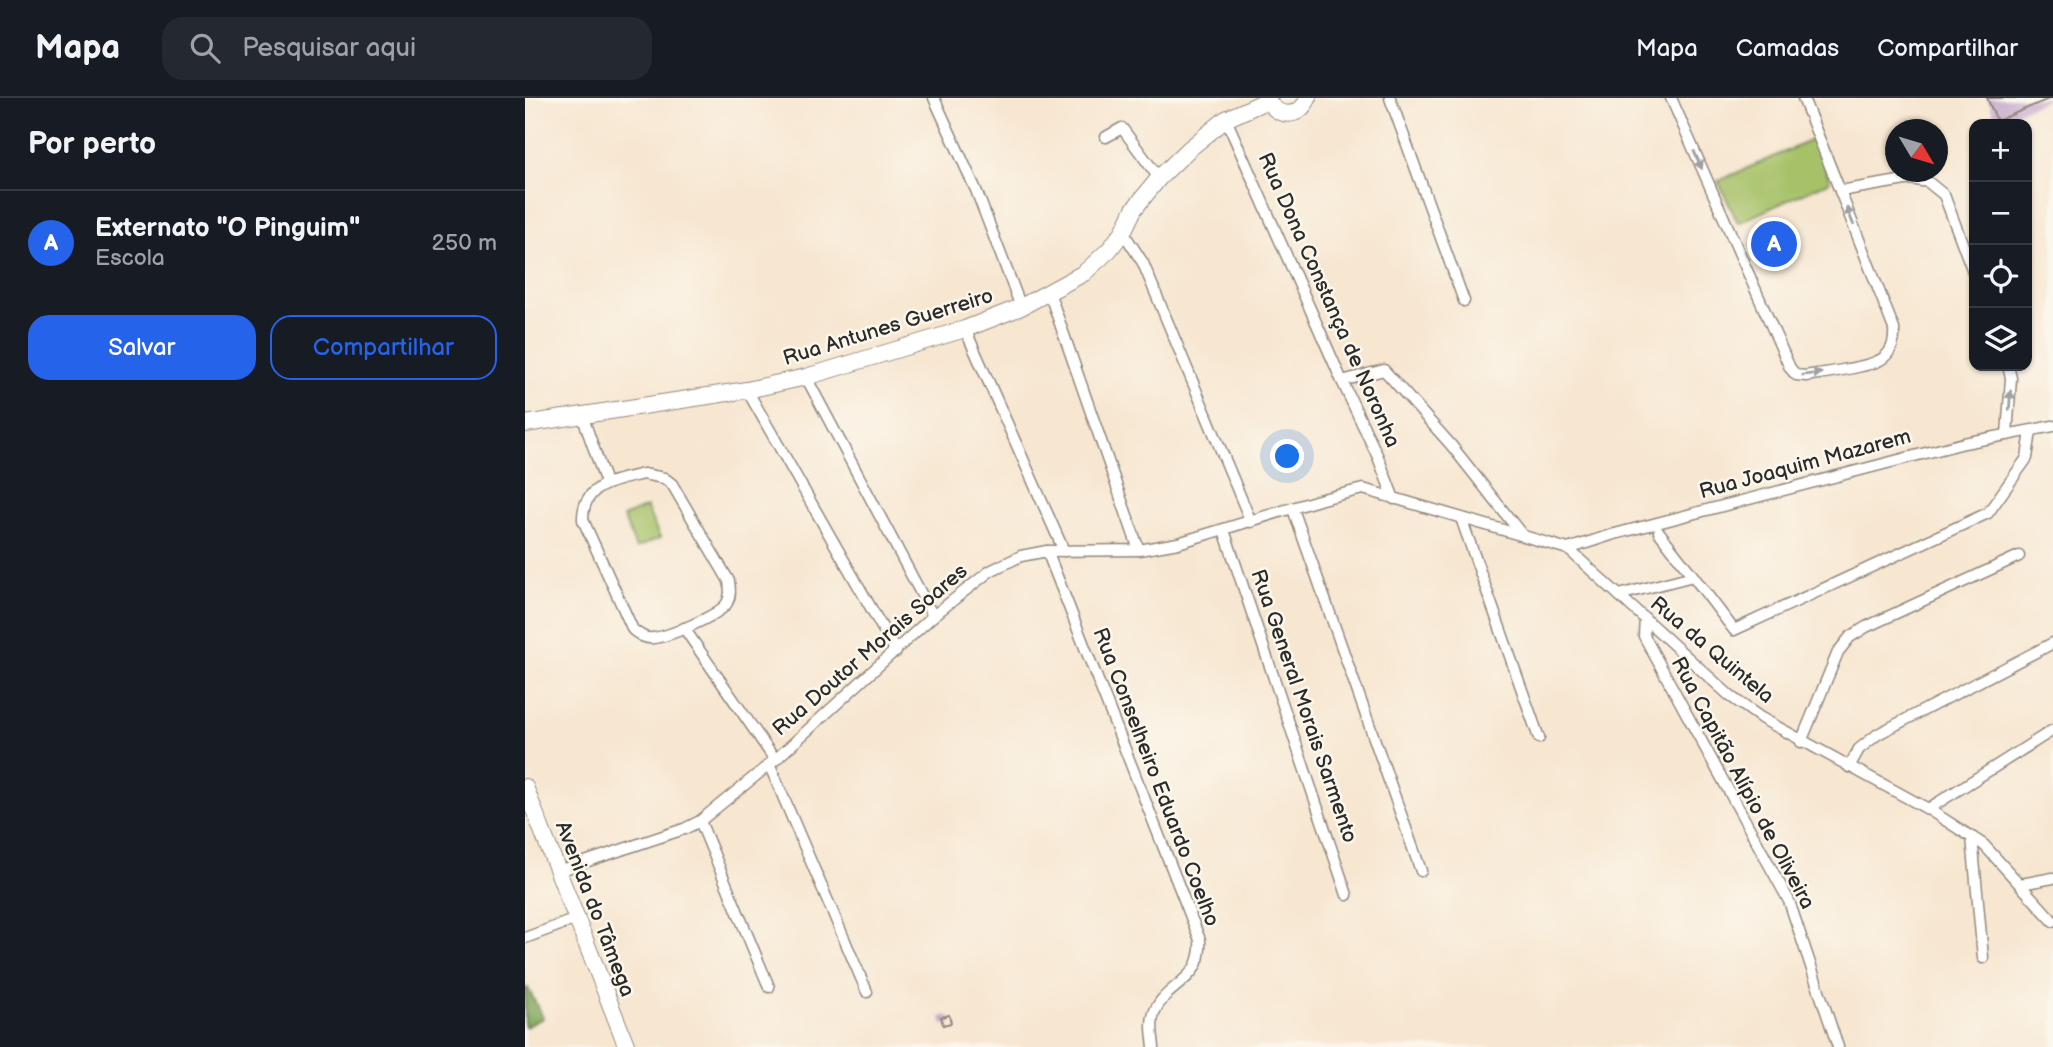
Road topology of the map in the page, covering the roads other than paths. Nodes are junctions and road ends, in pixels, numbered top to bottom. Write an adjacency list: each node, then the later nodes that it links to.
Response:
1 (935, 98): 15 (street)
2 (1308, 98): 6 (main road)
3 (1390, 98): 14 (street)
4 (1671, 98): 10 (street, one-way to 10)
5 (1803, 98): 10 (street)
6 (1267, 99): 7 (main road, Rua Antunes Guerreiro)
7 (1226, 118): 9 (main road, Rua Antunes Guerreiro); 19 (street, Rua Dona Constança de Noronha)
8 (1106, 137): 9 (street)
9 (1159, 178): 11 (main road, Rua Antunes Guerreiro)
10 (1840, 191): 12 (street)
11 (1123, 232): 13 (main road, Rua Antunes Guerreiro); 30 (street)
12 (1969, 261)
13 (1049, 292): 15 (main road, Rua Antunes Guerreiro); 35 (street)
14 (1464, 301)
15 (1021, 307): 16 (main road, Rua Antunes Guerreiro)
16 (965, 329): 18 (main road, Rua Antunes Guerreiro); 37 (street)
17 (2009, 371): 25 (street, one-way to 17)
18 (806, 377): 20 (main road, Rua Antunes Guerreiro); 41 (street)
19 (1342, 381): 27 (street, Rua Dona Constança de Noronha); 33 (street)
20 (747, 390): 21 (main road, Rua Antunes Guerreiro); 45 (street)
21 (582, 415): 22 (main road, Rua Antunes Guerreiro); 26 (street)
22 (525, 424)
23 (2053, 426): 24 (street, Rua Joaquim Mazarem)
24 (2031, 431): 25 (street, Rua Joaquim Mazarem); 39 (street)
25 (2007, 435): 34 (street, Rua Joaquim Mazarem)
26 (606, 483): 43 (street); 43 (street)
27 (1394, 499): 28 (street, Rua Doutor Morais Soares); 29 (street, Rua da Quintela)
28 (1293, 509): 30 (street, Rua Doutor Morais Soares); 56 (street)
29 (1461, 518): 33 (street, Rua da Quintela); 47 (street)
30 (1251, 522): 31 (street, Rua Doutor Morais Soares)
31 (1224, 530): 35 (street, Rua Doutor Morais Soares); 59 (street, Rua General Morais Sarmento)
32 (1659, 532): 39 (street)
33 (1523, 536): 34 (street, Rua da Quintela)
34 (1568, 549): 40 (street, Rua da Quintela)
35 (1139, 550): 37 (street, Rua Doutor Morais Soares)
36 (1047, 551): 37 (street, Rua Doutor Morais Soares); 41 (street, Rua Doutor Morais Soares); 67 (street, Rua Conselheiro Eduardo Coelho)
37 (1064, 551)
38 (2019, 556): 48 (street)
39 (1693, 576): 40 (street)
40 (1619, 595): 42 (street, Rua da Quintela)
41 (933, 616): 45 (street, Rua Doutor Morais Soares)
42 (1644, 618): 48 (street, Rua da Quintela); 68 (street, Rua Capitão Alípio de Oliveira)
43 (684, 628): 49 (street)
44 (2053, 643): 50 (street)
45 (896, 652): 49 (street, Rua Doutor Morais Soares)
46 (2053, 730): 52 (street)
47 (1539, 738)
48 (1801, 742): 50 (street, Rua da Quintela)
49 (772, 762): 53 (street, Rua Doutor Morais Soares); 65 (street)
50 (1849, 767): 52 (street, Rua da Quintela)
51 (525, 787): 55 (main road, Avenida do Tâmega)
52 (1928, 809): 54 (street, Rua da Quintela)
53 (700, 821): 55 (street, Rua Doutor Morais Soares); 64 (street)
54 (1972, 836): 58 (street, Rua da Quintela); 63 (street)
55 (558, 871): 60 (main road, Avenida do Tâmega)
56 (1421, 871)
57 (2053, 878): 58 (street)
58 (2021, 884): 61 (street, Rua da Quintela)
59 (1347, 895)
60 (576, 919): 62 (street); 66 (main road, Avenida do Tâmega)
61 (2053, 921)
62 (525, 938)
63 (1983, 958)
64 (769, 987)
65 (867, 992)
66 (627, 1047)
67 (1154, 1047)
68 (1838, 1047)

